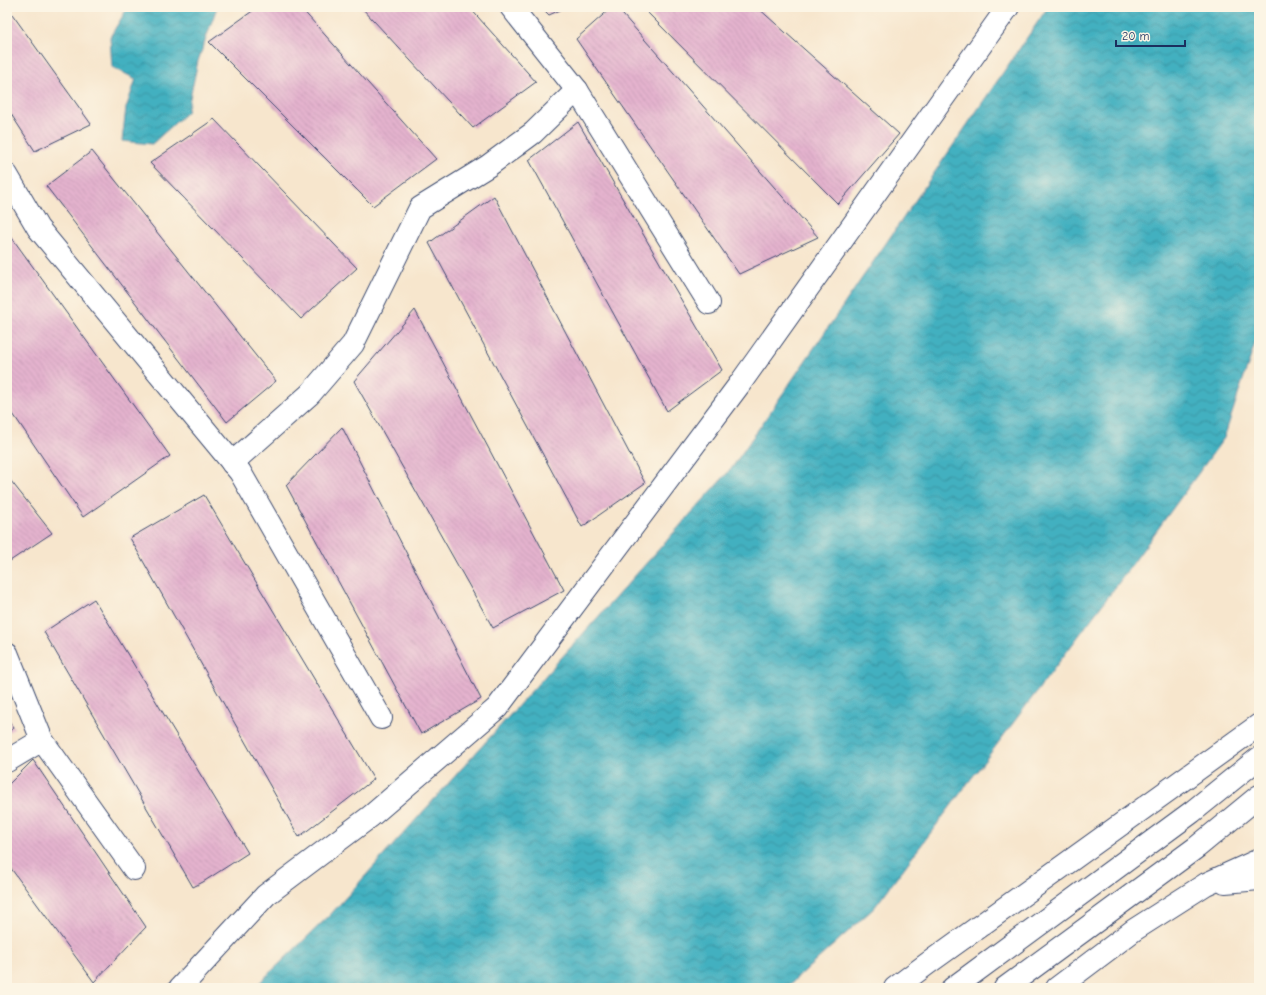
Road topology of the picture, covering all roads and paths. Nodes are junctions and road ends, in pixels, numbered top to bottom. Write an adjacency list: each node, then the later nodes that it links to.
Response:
1 (511, 7): 3 (main road)
2 (1008, 7): 18 (main road)
3 (576, 90): 5 (main road); 6 (main road)
4 (7, 176): 6 (main road)
5 (709, 303)
6 (232, 463): 8 (main road)
7 (7, 653): 10 (main road)
8 (381, 718)
9 (1259, 725): 19 (main road)
10 (42, 740): 12 (main road); 15 (main road)
11 (1259, 758): 20 (main road)
12 (7, 761)
13 (1259, 796): 21 (main road)
14 (1259, 860): 17 (main road)
15 (134, 869)
16 (1259, 879): 17 (main road)
17 (1206, 884): 22 (main road)
18 (180, 988)
19 (895, 988)
20 (953, 988)
21 (1005, 988)
22 (1057, 988)

